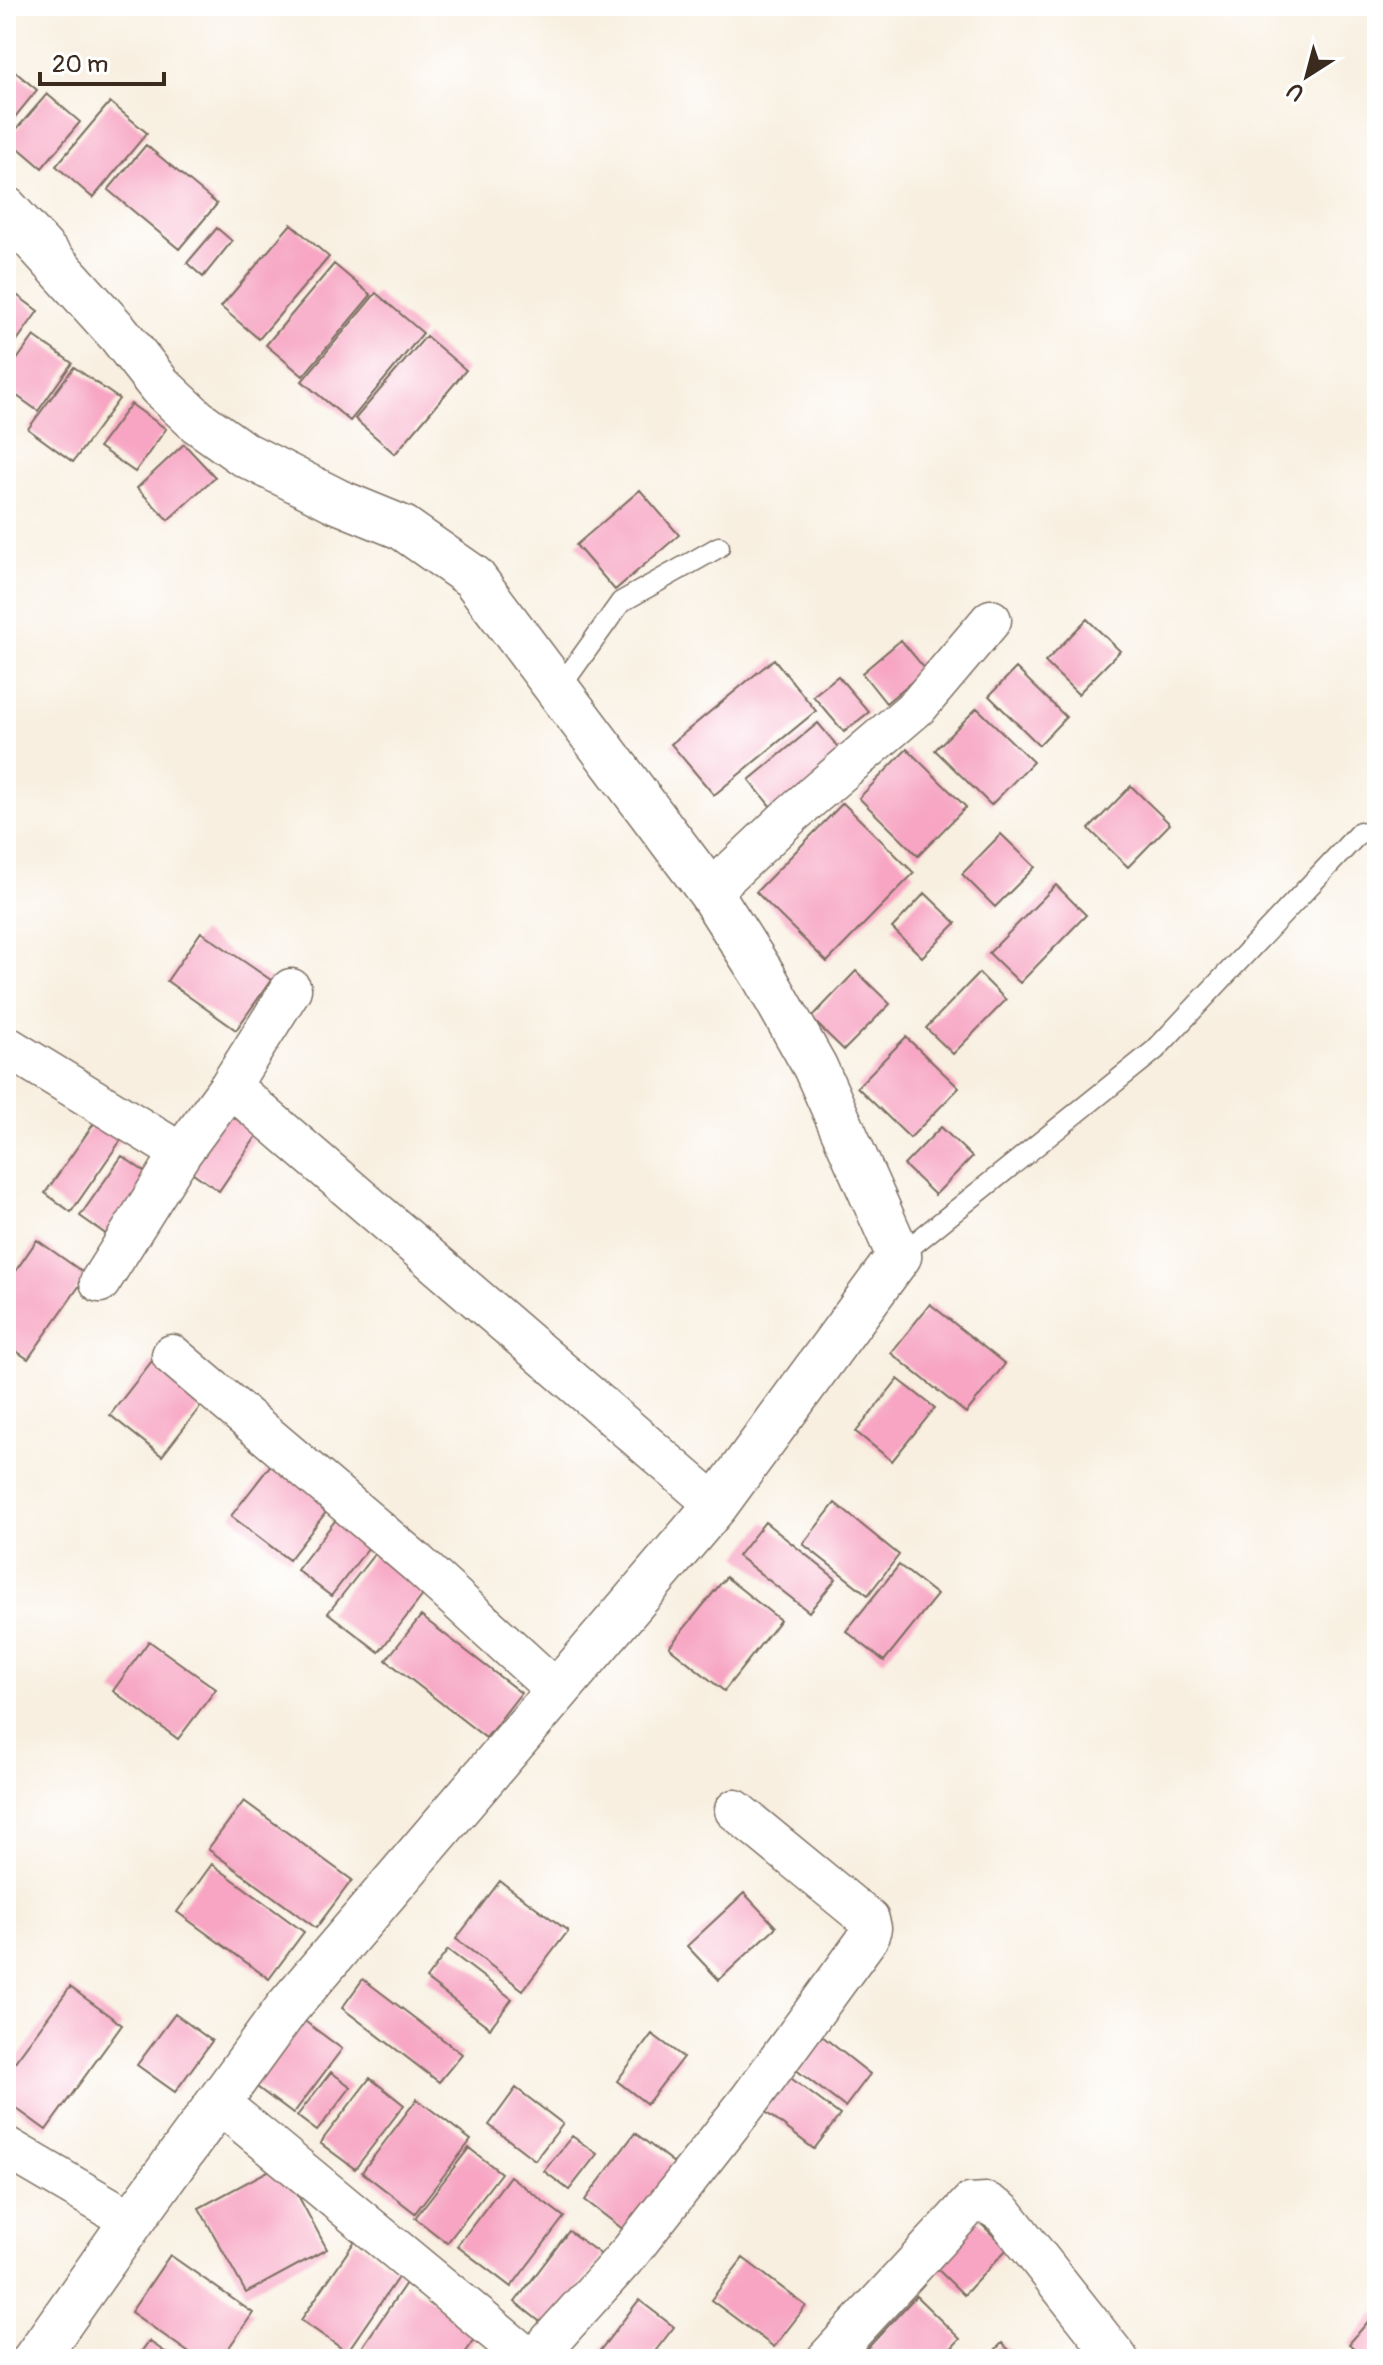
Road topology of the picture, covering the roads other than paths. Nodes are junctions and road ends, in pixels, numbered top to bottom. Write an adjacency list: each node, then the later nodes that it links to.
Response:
1 (6, 209): 4 (street)
2 (719, 547): 4 (lane)
3 (991, 620): 6 (street)
4 (558, 690): 6 (street)
5 (1360, 832): 11 (lane)
6 (710, 892): 11 (street)
7 (291, 989): 9 (street)
8 (6, 1046): 10 (street)
9 (230, 1086): 10 (street); 14 (street)
10 (181, 1153): 12 (street)
11 (899, 1256): 14 (street)
12 (100, 1282)
13 (172, 1355): 15 (street)
14 (716, 1505): 15 (street)
15 (556, 1690): 17 (street)
16 (735, 1810): 21 (street)
17 (218, 2102): 19 (street); 21 (street)
18 (6, 2147): 19 (street)
19 (132, 2221): 20 (street)
20 (35, 2359)
21 (531, 2359)
22 (827, 2359): 23 (street)
23 (1118, 2359)

